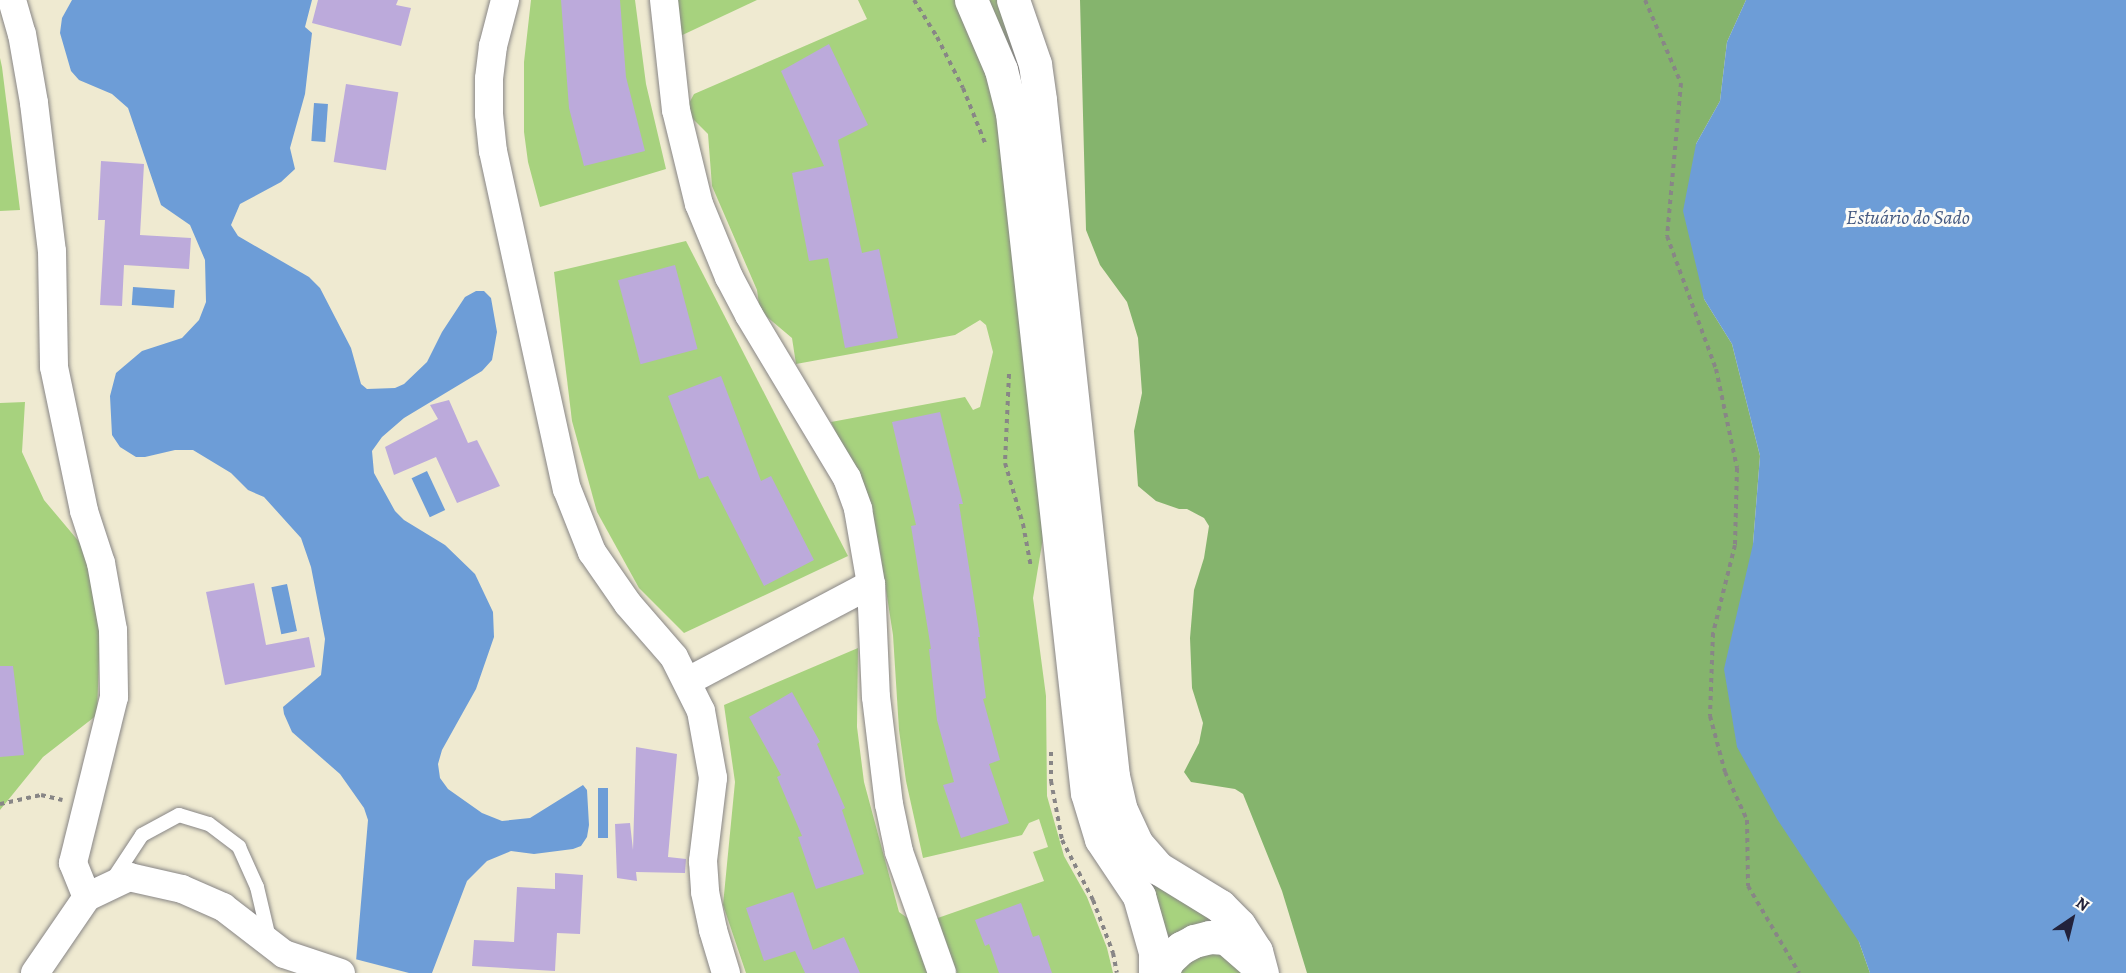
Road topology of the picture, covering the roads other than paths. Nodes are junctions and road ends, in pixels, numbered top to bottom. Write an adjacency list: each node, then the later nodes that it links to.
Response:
1 (12, 0): 8 (street)
2 (505, 0): 7 (street)
3 (664, 0): 6 (street)
4 (971, 0): 15 (main road)
5 (1013, 0): 10 (main road)
6 (871, 584): 7 (street); 14 (street)
7 (688, 681): 13 (street)
8 (97, 892): 9 (street); 9 (lane); 11 (street)
9 (270, 943): 12 (street)
10 (1261, 972): 16 (main road)
11 (35, 973)
12 (341, 973)
13 (726, 973)
14 (942, 973)
15 (1155, 973)
16 (1162, 973)

